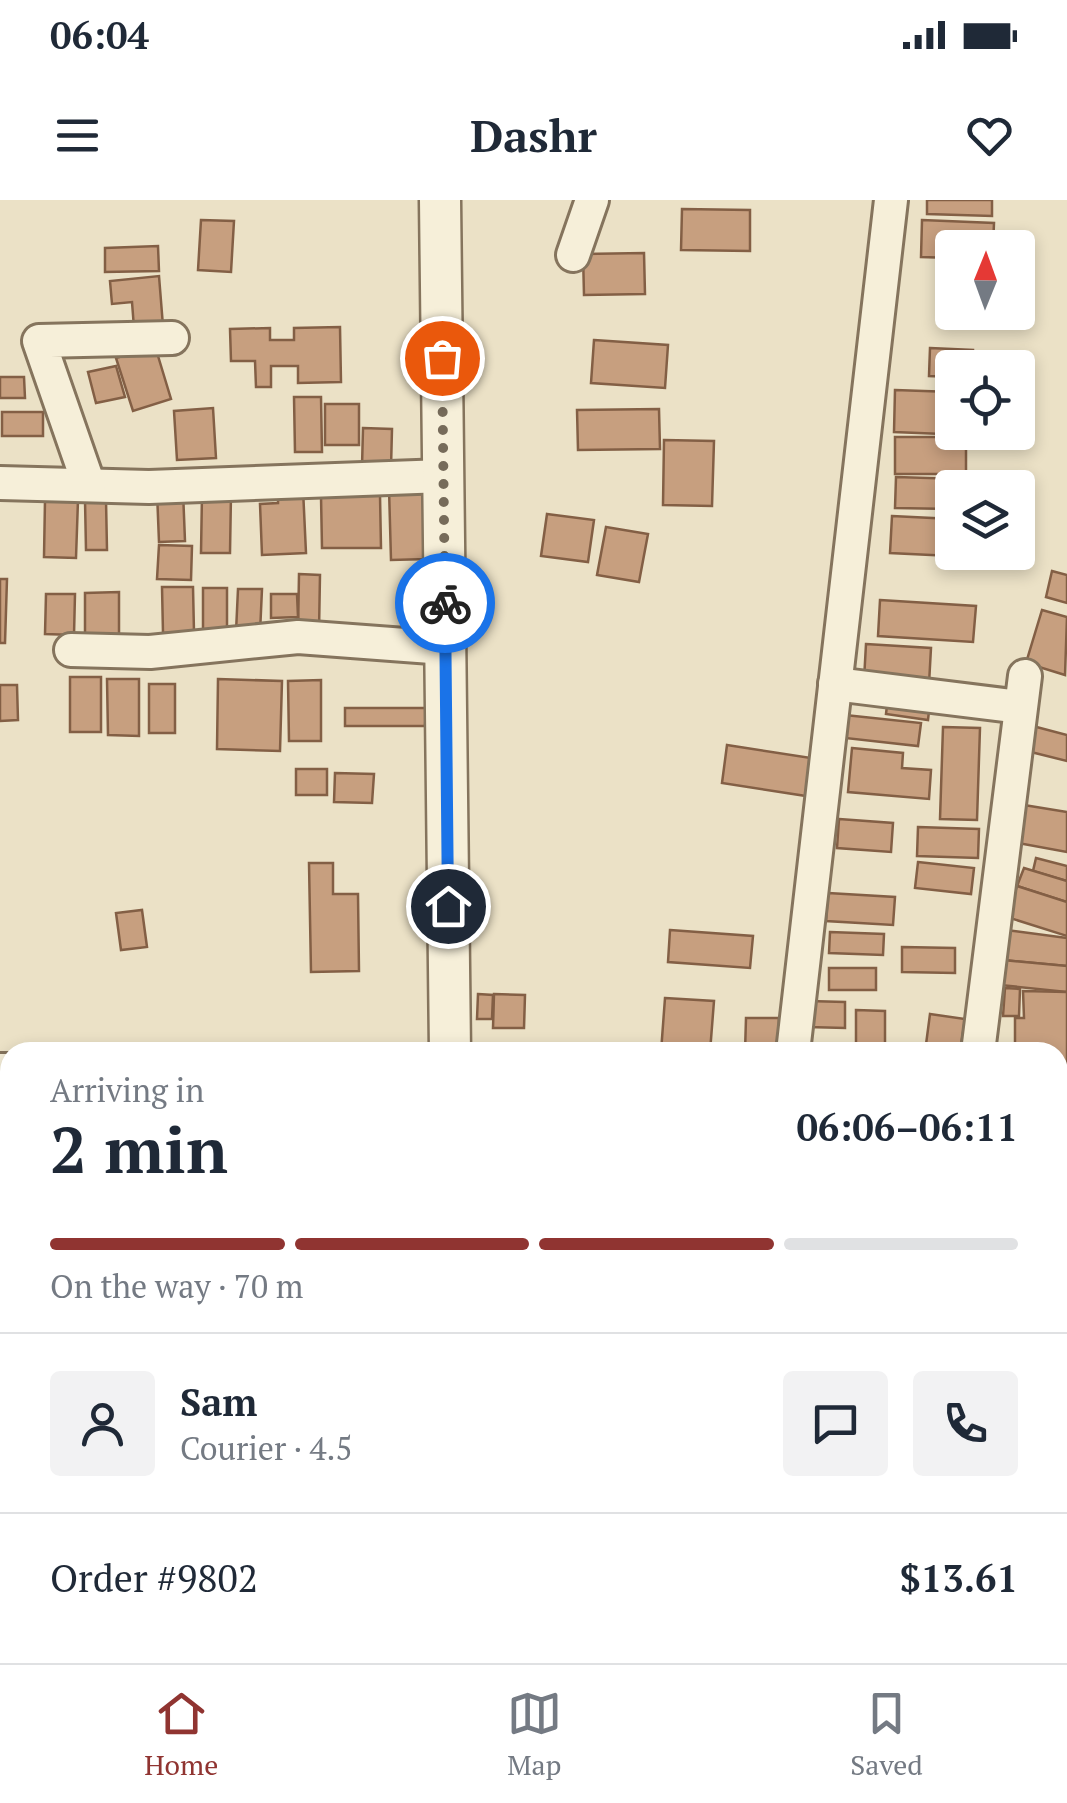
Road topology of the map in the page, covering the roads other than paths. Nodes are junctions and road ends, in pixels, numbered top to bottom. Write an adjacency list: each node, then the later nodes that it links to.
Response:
1 (440, 200): 6 (street)
2 (592, 200): 4 (street)
3 (891, 200): 11 (street)
4 (573, 255)
5 (172, 338): 8 (street)
6 (444, 476): 8 (street); 9 (street)
7 (0, 483): 8 (street)
8 (89, 485)
9 (446, 648): 10 (street); 12 (street)
10 (70, 650)
11 (835, 684): 13 (street); 14 (street)
12 (450, 1042)
13 (795, 1042)
14 (979, 1042)

